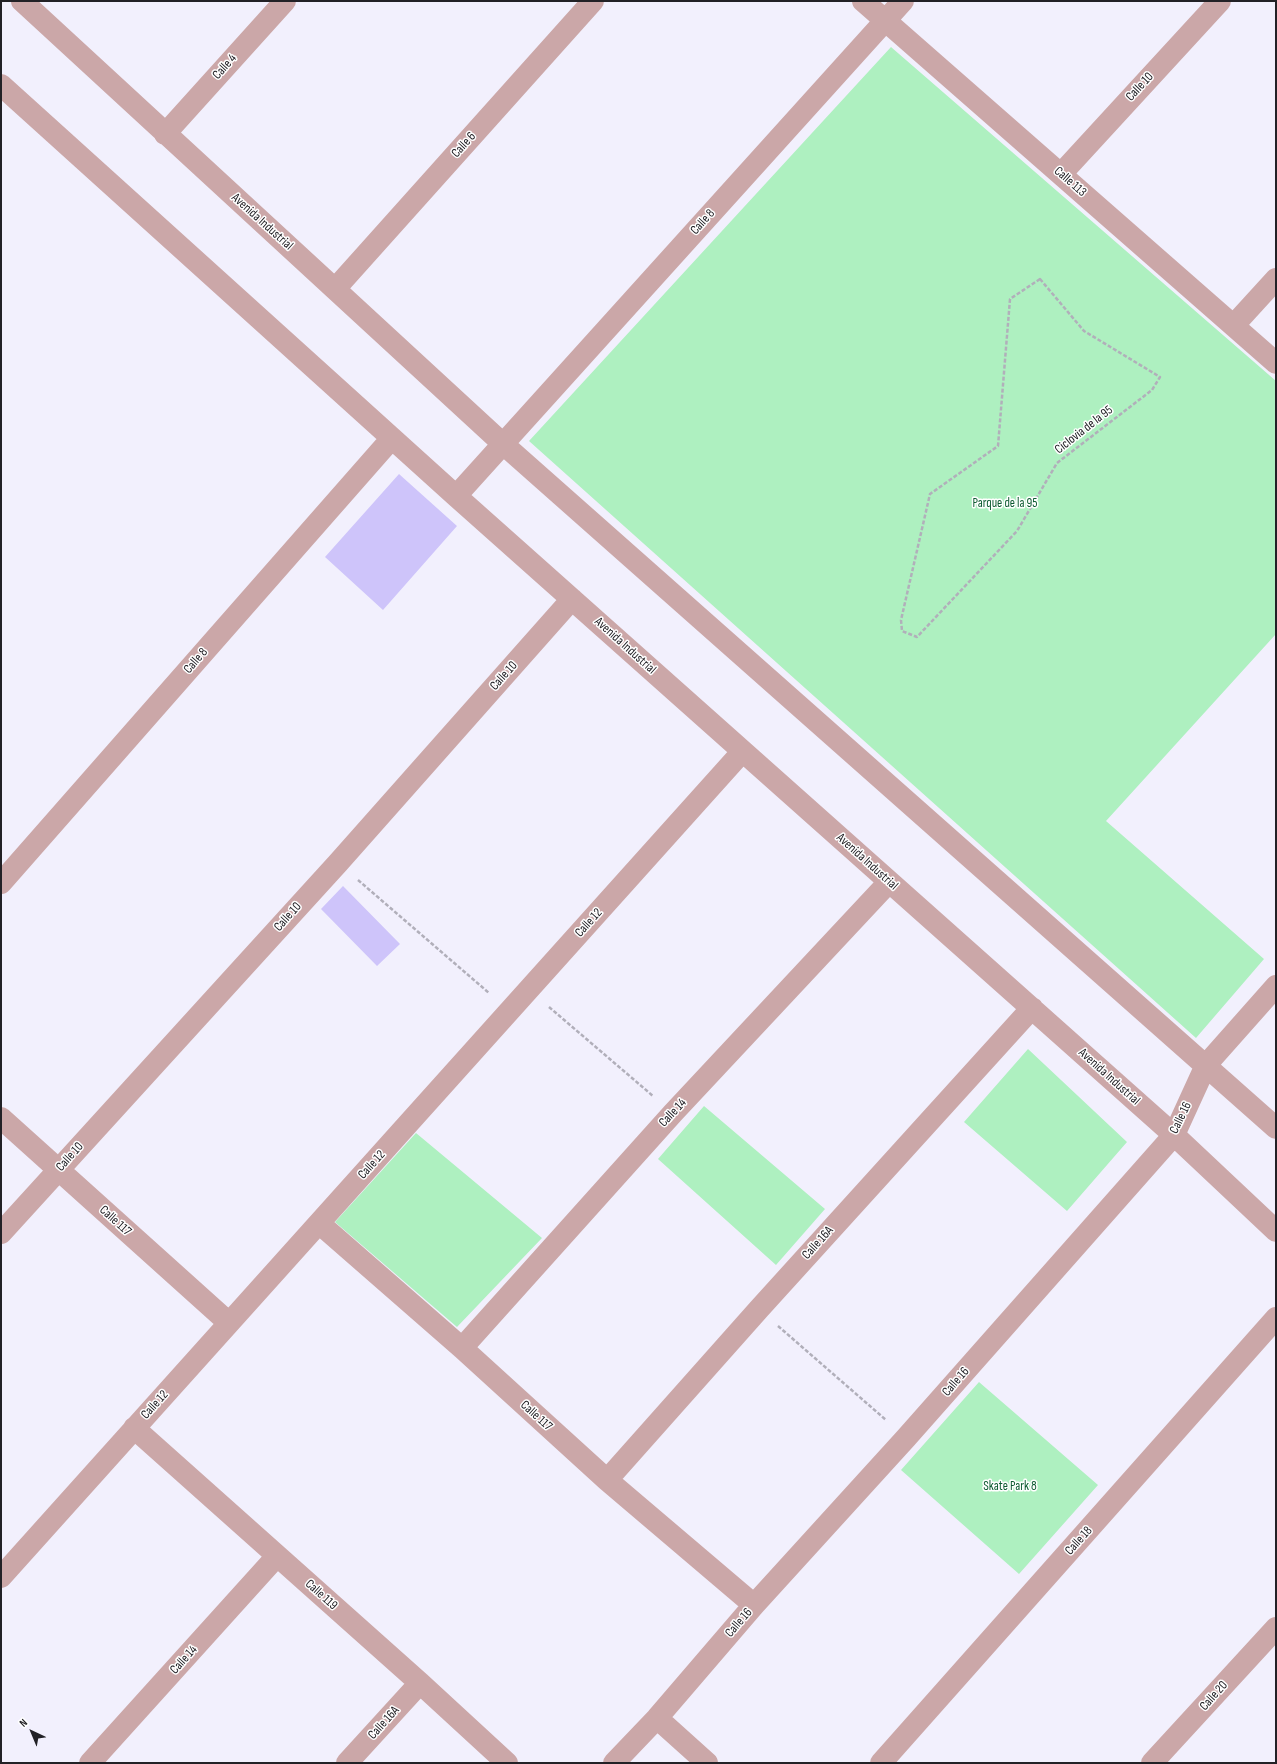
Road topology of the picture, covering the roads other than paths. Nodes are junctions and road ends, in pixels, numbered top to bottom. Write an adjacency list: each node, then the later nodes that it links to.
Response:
1 (22, 1): 9 (street, Avenida Industrial)
2 (285, 1): 9 (street, Calle 4)
3 (593, 1): 12 (street, Calle 6)
4 (863, 1): 7 (street, Calle 113)
5 (903, 1): 7 (street, Calle 8)
6 (1220, 1): 10 (street, Calle 10)
7 (885, 21): 10 (street, Calle 113); 16 (street, Calle 8)
8 (1, 85): 15 (street, Avenida Industrial)
9 (166, 134): 12 (street, Avenida Industrial)
10 (1061, 174): 13 (street, Calle 113)
11 (1276, 279): 13 (street)
12 (335, 289): 16 (street, Avenida Industrial)
13 (1234, 325): 14 (street, Calle 113)
14 (1276, 363)
15 (392, 438): 17 (street, Avenida Industrial); 21 (street, Calle 8)
16 (502, 443): 17 (street); 24 (street, Avenida Industrial)
17 (456, 496): 18 (street, Avenida Industrial)
18 (572, 599): 19 (street, Avenida Industrial); 28 (street, Calle 10)
19 (742, 752): 20 (street, Avenida Industrial); 29 (street, Calle 12)
20 (889, 882): 23 (street, Avenida Industrial); 34 (street, Calle 14)
21 (1, 883)
22 (1276, 986): 24 (street, Calle 16)
23 (1032, 1008): 27 (street, Avenida Industrial); 36 (street, Calle 16A)
24 (1206, 1065): 26 (street, Avenida Industrial); 27 (street, Calle 16)
25 (1, 1118): 28 (street, Calle 117)
26 (1276, 1128)
27 (1174, 1135): 30 (street, Avenida Industrial); 39 (street, Calle 16)
28 (58, 1170): 31 (street, Calle 10); 33 (street, Calle 117)
29 (320, 1224): 33 (street, Calle 12); 34 (street, Calle 117)
30 (1276, 1231)
31 (1, 1233)
32 (1276, 1318): 48 (street, Calle 18)
33 (229, 1323): 35 (street, Calle 12)
34 (462, 1348): 36 (street, Calle 117)
35 (134, 1428): 37 (street, Calle 119); 38 (street, Calle 12)
36 (607, 1480): 39 (street, Calle 117)
37 (277, 1556): 41 (street, Calle 119); 43 (street, Calle 14)
38 (1, 1577)
39 (754, 1606): 42 (street, Calle 16)
40 (1276, 1628): 49 (street, Calle 20)
41 (420, 1683): 44 (street, Calle 16A); 45 (street, Calle 119)
42 (657, 1718): 46 (street, Calle 16); 47 (street)
43 (90, 1763)
44 (347, 1763)
45 (507, 1763)
46 (614, 1763)
47 (707, 1763)
48 (881, 1763)
49 (1152, 1763)

